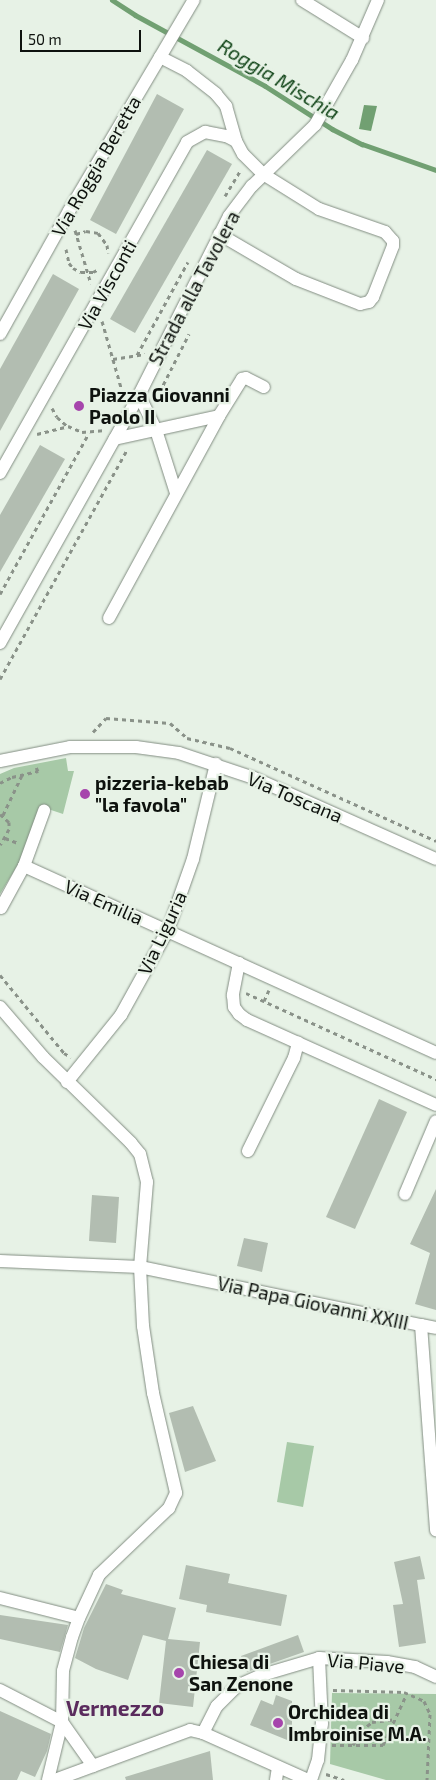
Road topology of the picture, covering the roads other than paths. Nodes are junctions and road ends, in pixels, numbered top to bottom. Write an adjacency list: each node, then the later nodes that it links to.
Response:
1 (194, 0): 5 (street, Via Roggia Beretta)
2 (302, 0): 4 (street)
3 (378, 0): 4 (street, Strada alla Tavolera)
4 (363, 38): 7 (street, Strada alla Tavolera)
5 (160, 57): 6 (street); 9 (street, Via Roggia Beretta)
6 (236, 141): 7 (street); 15 (street, Via Visconti)
7 (263, 174): 8 (street, Strada alla Tavolera); 8 (street)
8 (219, 234): 11 (street, Strada alla Tavolera)
9 (0, 334)
10 (264, 387): 12 (street)
11 (139, 395): 13 (street); 14 (street, Strada alla Tavolera)
12 (219, 416): 13 (street); 16 (street)
13 (156, 430): 14 (street); 16 (street)
14 (114, 440): 18 (street, Strada alla Tavolera)
15 (0, 473)
16 (176, 493): 17 (street)
17 (109, 618)
18 (0, 643)
19 (0, 761): 20 (street, Via Toscana)
20 (216, 764): 22 (street, Via Toscana); 25 (street, Via Liguria)
21 (44, 811): 23 (street)
22 (436, 859)
23 (24, 866): 24 (street); 25 (street, Via Emilia)
24 (1, 908)
25 (168, 930): 26 (street, Via Emilia); 30 (street, Via Liguria)
26 (239, 963): 28 (street); 29 (street, Via Emilia)
27 (0, 1007): 30 (street)
28 (298, 1043): 31 (street); 33 (street)
29 (436, 1054)
30 (68, 1082): 36 (street)
31 (436, 1105)
32 (436, 1121): 34 (street)
33 (248, 1151)
34 (405, 1194)
35 (0, 1261): 36 (street, Via Papa Giovanni XXIII)
36 (140, 1267): 37 (street, Via Papa Giovanni XXIII); 41 (street)
37 (421, 1325): 38 (street); 39 (street, Via Papa Giovanni XXIII)
38 (436, 1328)
39 (436, 1530)
40 (0, 1598): 41 (street)
41 (79, 1618): 45 (street)
42 (319, 1658): 43 (street, Via Piave); 46 (street, Via Piave); 51 (street)
43 (436, 1676)
44 (0, 1690): 45 (street)
45 (62, 1722): 47 (street); 49 (street)
46 (203, 1733): 47 (street); 48 (street)
47 (93, 1766): 50 (street)
48 (277, 1774): 51 (street)
49 (48, 1780)
50 (56, 1780)
51 (309, 1780)

